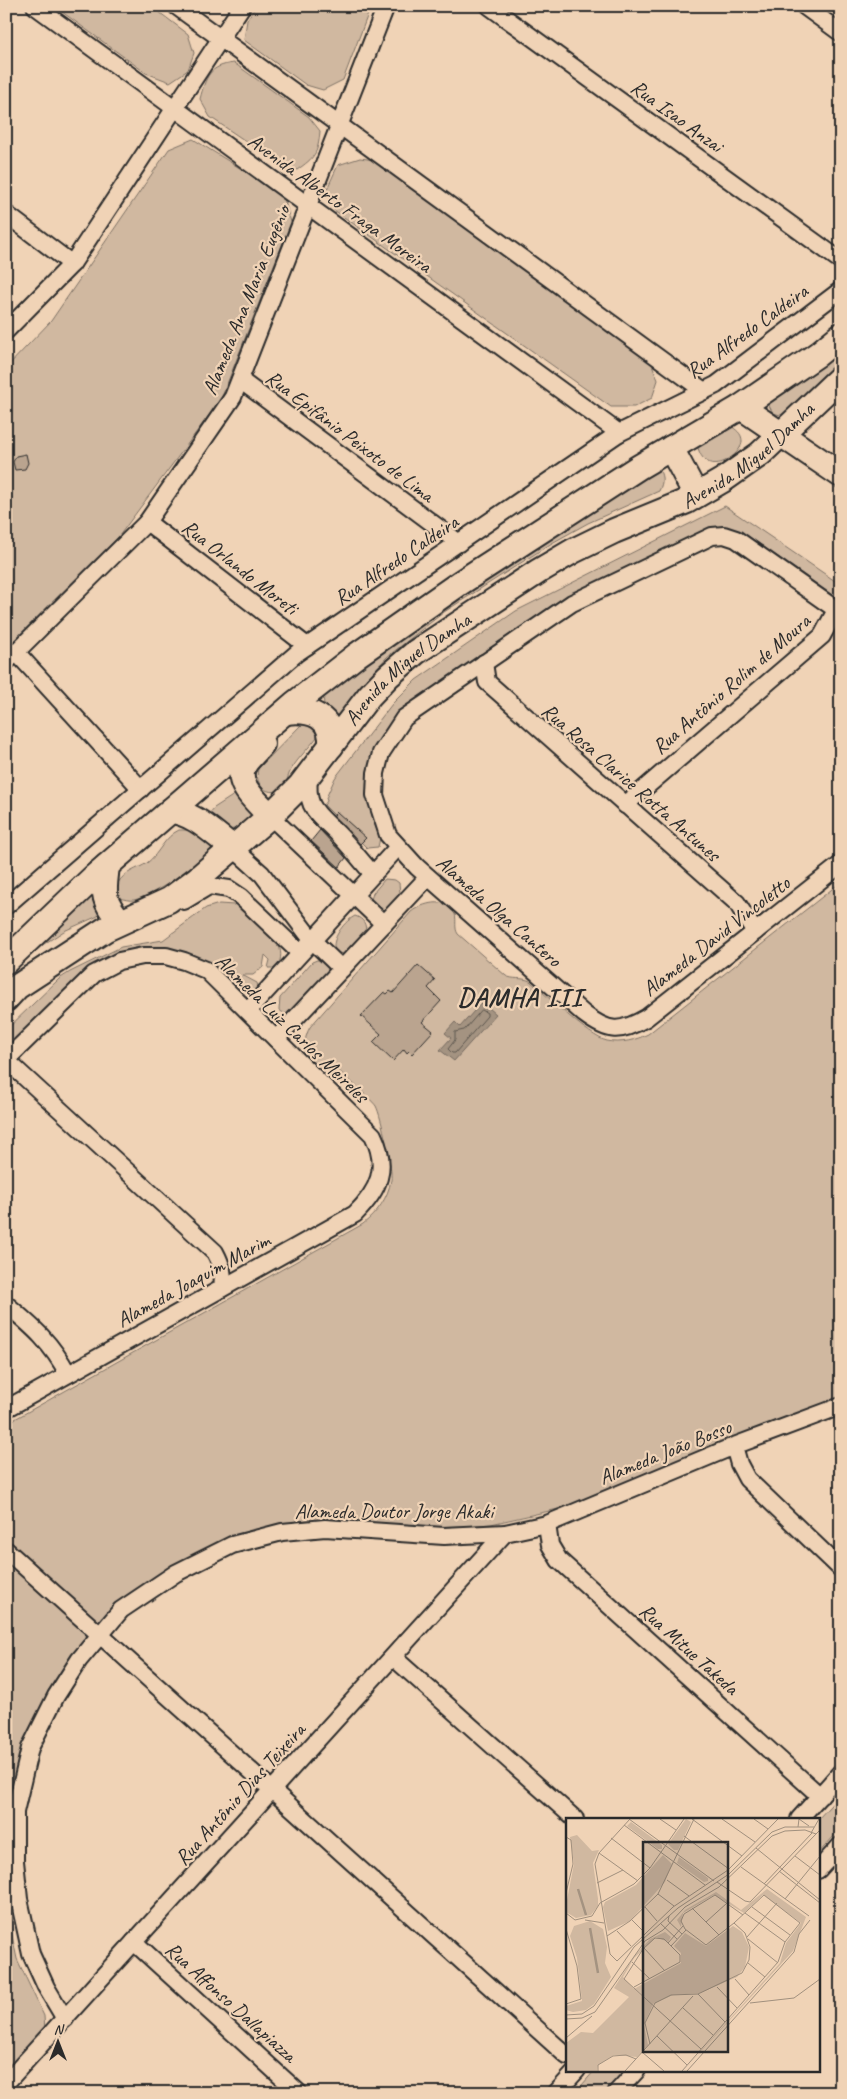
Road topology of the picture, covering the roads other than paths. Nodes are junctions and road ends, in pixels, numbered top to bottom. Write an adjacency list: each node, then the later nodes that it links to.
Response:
1 (36, 6): 9 (street, Avenida Alberto Fraga Moreira)
2 (176, 6): 8 (street)
3 (242, 6): 8 (street)
4 (386, 6): 10 (street, Alameda Ana Maria Eugênio)
5 (489, 6): 13 (street, Rua Isao Anzai)
6 (804, 6): 7 (street)
7 (841, 33)
8 (220, 38): 9 (street); 10 (street)
9 (175, 108): 11 (street, Avenida Alberto Fraga Moreira); 14 (street)
10 (340, 125): 11 (street, Alameda Ana Maria Eugênio); 20 (street)
11 (308, 206): 19 (street, Alameda Ana Maria Eugênio); 22 (street, Avenida Alberto Fraga Moreira)
12 (6, 214): 14 (street)
13 (841, 260)
14 (72, 264): 16 (street)
15 (841, 290): 20 (street, Rua Alfredo Caldeira)
16 (6, 331)
17 (841, 335): 21 (street, Avenida Miguel Damha)
18 (841, 377): 23 (street, Avenida Miguel Damha)
19 (240, 380): 27 (street, Alameda Ana Maria Eugênio); 28 (street, Rua Epifânio Peixoto de Lima)
20 (704, 391): 22 (street, Rua Alfredo Caldeira)
21 (741, 407): 23 (street); 24 (street, Avenida Miguel Damha)
22 (619, 433): 28 (street, Rua Alfredo Caldeira)
23 (782, 433): 25 (street); 26 (street, Avenida Miguel Damha)
24 (671, 448): 26 (street); 33 (street, Avenida Miguel Damha)
25 (841, 475)
26 (696, 496): 34 (street, Avenida Miguel Damha)
27 (147, 522): 30 (street, Rua Orlando Moreti); 31 (street, Alameda Ana Maria Eugênio)
28 (459, 543): 30 (street, Rua Alfredo Caldeira)
29 (839, 612): 32 (street); 37 (street, Rua Antônio Rolim de Moura)
30 (307, 646): 36 (street, Rua Alfredo Caldeira)
31 (11, 657): 36 (street)
32 (484, 663): 37 (street, Rua Rosa Clarice Rotta Antunes); 40 (street)
33 (284, 713): 34 (street); 38 (street, Avenida Miguel Damha); 39 (street)
34 (331, 746): 35 (street, Avenida Miguel Damha)
35 (310, 774): 39 (street, Avenida Miguel Damha); 44 (street)
36 (141, 789): 47 (street, Rua Alfredo Caldeira)
37 (625, 805): 50 (street, Rua Rosa Clarice Rotta Antunes)
38 (170, 811): 41 (street); 43 (street, Avenida Miguel Damha)
39 (270, 816): 41 (street, Avenida Miguel Damha); 46 (street)
40 (393, 841): 44 (street); 45 (street, Alameda Olga Cantero)
41 (232, 847): 48 (street, Avenida Miguel Damha); 51 (street)
42 (841, 864): 50 (street, Alameda David Vincoletto)
43 (107, 866): 48 (street); 53 (street, Avenida Miguel Damha)
44 (373, 874): 46 (street)
45 (428, 877): 49 (street); 57 (street, Alameda Olga Cantero)
46 (353, 896): 49 (street); 51 (street)
47 (6, 906)
48 (120, 921): 52 (street); 55 (street, Avenida Miguel Damha)
49 (384, 924): 54 (street)
50 (755, 932): 57 (street, Alameda David Vincoletto)
51 (312, 940): 52 (street); 54 (street)
52 (300, 953): 56 (street)
53 (6, 961)
54 (342, 968): 58 (street)
55 (6, 999)
56 (248, 1011): 58 (street, Alameda Luiz Carlos Meireles); 59 (street, Alameda Luiz Carlos Meireles)
57 (612, 1030)
58 (276, 1039): 60 (street, Alameda Luiz Carlos Meireles)
59 (6, 1060): 61 (street)
60 (381, 1169): 61 (street, Alameda Joaquim Marim)
61 (222, 1288): 63 (street, Alameda Joaquim Marim)
62 (6, 1304): 63 (street)
63 (68, 1374): 65 (street, Alameda Joaquim Marim)
64 (841, 1406): 66 (street, Alameda João Bosso)
65 (6, 1409)
66 (734, 1446): 67 (street, Alameda João Bosso); 70 (street)
67 (547, 1524): 68 (street, Alameda João Bosso); 75 (street, Rua Mitue Takeda)
68 (505, 1532): 71 (street, Alameda Doutor Jorge Akaki); 72 (street, Rua Antônio Dias Teixeira)
69 (6, 1550): 71 (street)
70 (841, 1568)
71 (101, 1634): 74 (street); 81 (street, Alameda Doutor Jorge Akaki)
72 (393, 1657): 74 (street, Rua Antônio Dias Teixeira); 76 (street)
73 (841, 1772): 75 (street)
74 (272, 1790): 80 (street, Rua Antônio Dias Teixeira); 82 (street)
75 (820, 1796): 77 (street)
76 (574, 1818)
77 (801, 1818)
78 (841, 1845): 79 (street)
79 (820, 1868)
80 (134, 1942): 81 (street, Rua Antônio Dias Teixeira); 86 (street, Rua Affonso Dallapiazza)
81 (65, 2019): 85 (street, Rua Antônio Dias Teixeira)
82 (566, 2055)
83 (574, 2072): 87 (street)
84 (635, 2072): 88 (street)
85 (6, 2084)
86 (299, 2093)
87 (556, 2093)
88 (616, 2093)

